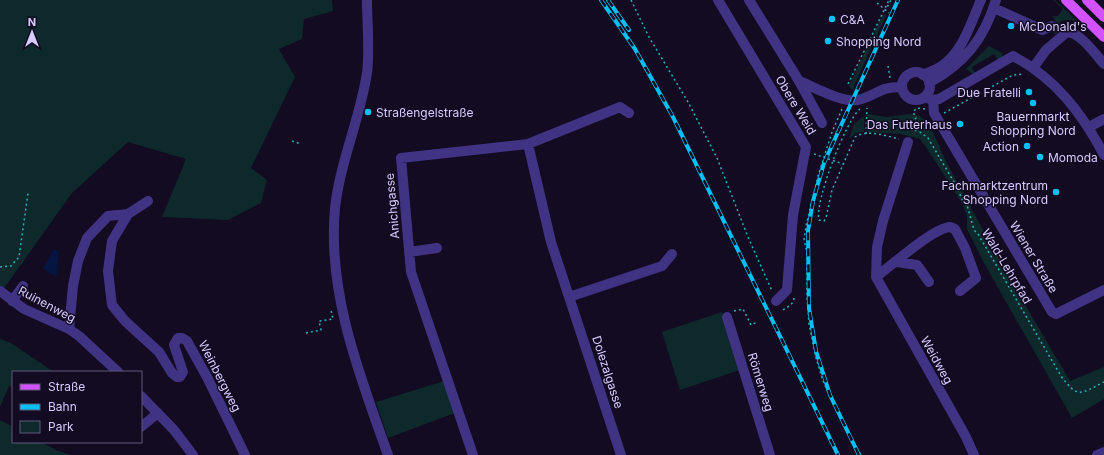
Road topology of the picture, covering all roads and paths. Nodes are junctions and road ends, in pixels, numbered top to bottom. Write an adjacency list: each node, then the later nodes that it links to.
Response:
1 (367, 0): 73 (street)
2 (631, 0): 59 (path)
3 (718, 0): 59 (street, Obere Weid)
4 (749, 0): 21 (street)
5 (890, 0): 11 (path); 11 (path)
6 (981, 0): 19 (street)
7 (1066, 0): 15 (main road)
8 (1087, 0): 13 (main road)
9 (877, 3): 11 (path)
10 (995, 4): 14 (street); 19 (street)
11 (884, 10): 12 (path); 22 (path)
12 (889, 13)
13 (1104, 17)
14 (1052, 26)
15 (1104, 37)
16 (1104, 64): 18 (street)
17 (888, 66): 20 (path)
18 (1029, 71): 25 (path); 26 (street); 34 (street)
19 (926, 79): 24 (street); 26 (street)
20 (885, 80)
21 (799, 81): 27 (street); 33 (street)
22 (848, 84)
23 (984, 85): 25 (path)
24 (902, 87): 26 (street); 27 (street)
25 (988, 88): 31 (path)
26 (929, 99): 31 (street, Wiener Straße)
27 (846, 100): 77 (path)
28 (865, 106): 42 (path)
29 (867, 108): 35 (path)
30 (629, 113): 39 (street, Anichgasse)
31 (935, 116): 54 (street, Wiener Straße); 66 (path, Wald-Lehrpfad)
32 (1104, 119): 34 (street)
33 (822, 123)
34 (1089, 127): 41 (street)
35 (866, 134): 37 (path); 42 (path)
36 (292, 140): 38 (path)
37 (908, 142): 51 (street)
38 (301, 144)
39 (528, 144): 47 (street, Anichgasse); 57 (street, Dolezalgasse)
40 (810, 152): 42 (path)
41 (1104, 154)
42 (842, 164)
43 (28, 193): 50 (path)
44 (148, 201): 45 (street, Weinbergweg)
45 (128, 214): 63 (street, Weinbergweg); 72 (street, Weinbergweg)
46 (437, 248): 47 (street)
47 (409, 252): 74 (street, Anichgasse)
48 (672, 254): 57 (street)
49 (897, 262): 51 (street); 52 (street); 56 (street)
50 (0, 267)
51 (876, 277): 78 (street, Weidweg)
52 (929, 282)
53 (23, 286): 58 (street)
54 (1104, 290)
55 (0, 291): 58 (street, Ruinenweg)
56 (960, 291)
57 (569, 297): 75 (street, Dolezalgasse)
58 (12, 301): 63 (street, Ruinenweg)
59 (776, 301)
60 (331, 310): 64 (path)
61 (727, 317): 62 (path); 76 (street, Römerweg)
62 (757, 322)
63 (69, 329): 65 (street, Ruinenweg)
64 (306, 332)
65 (117, 371)
66 (1104, 382)
67 (142, 397): 68 (street)
68 (158, 413): 69 (street); 71 (street)
69 (142, 426)
70 (1104, 452): 79 (street)
71 (193, 455)
72 (245, 455)
73 (388, 455)
74 (473, 455)
75 (621, 455)
76 (770, 455)
77 (861, 455)
78 (974, 455)
79 (1097, 455)

